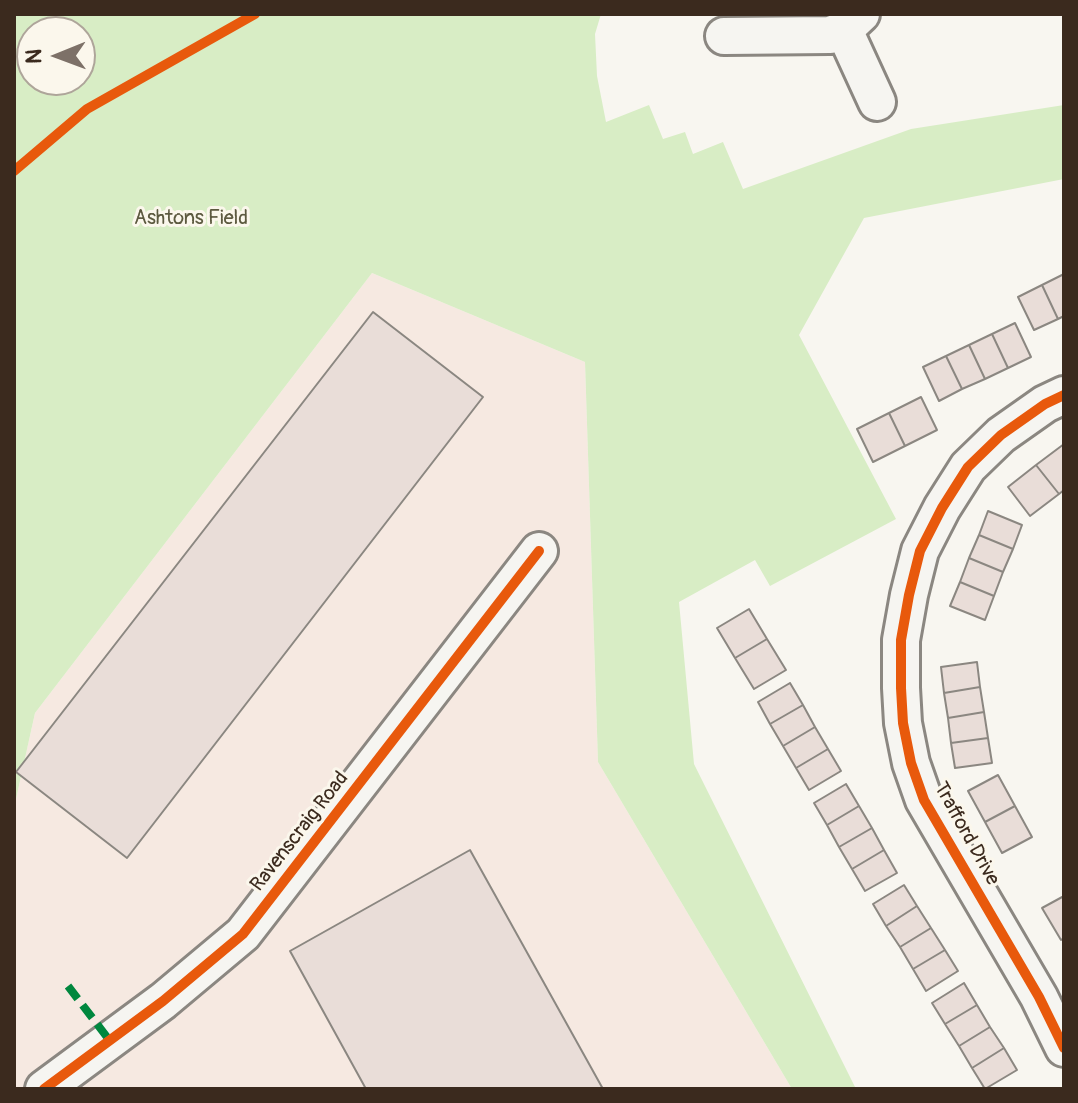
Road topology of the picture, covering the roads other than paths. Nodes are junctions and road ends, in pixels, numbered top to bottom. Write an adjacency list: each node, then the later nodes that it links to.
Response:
1 (852, 22): 2 (street); 3 (street)
2 (719, 34)
3 (877, 102)
4 (1064, 395): 6 (street, Trafford Drive)
5 (539, 551): 8 (street, Ravenscraig Road)
6 (1051, 990): 7 (street, Trafford Drive)
7 (1064, 1048)
8 (44, 1089)

